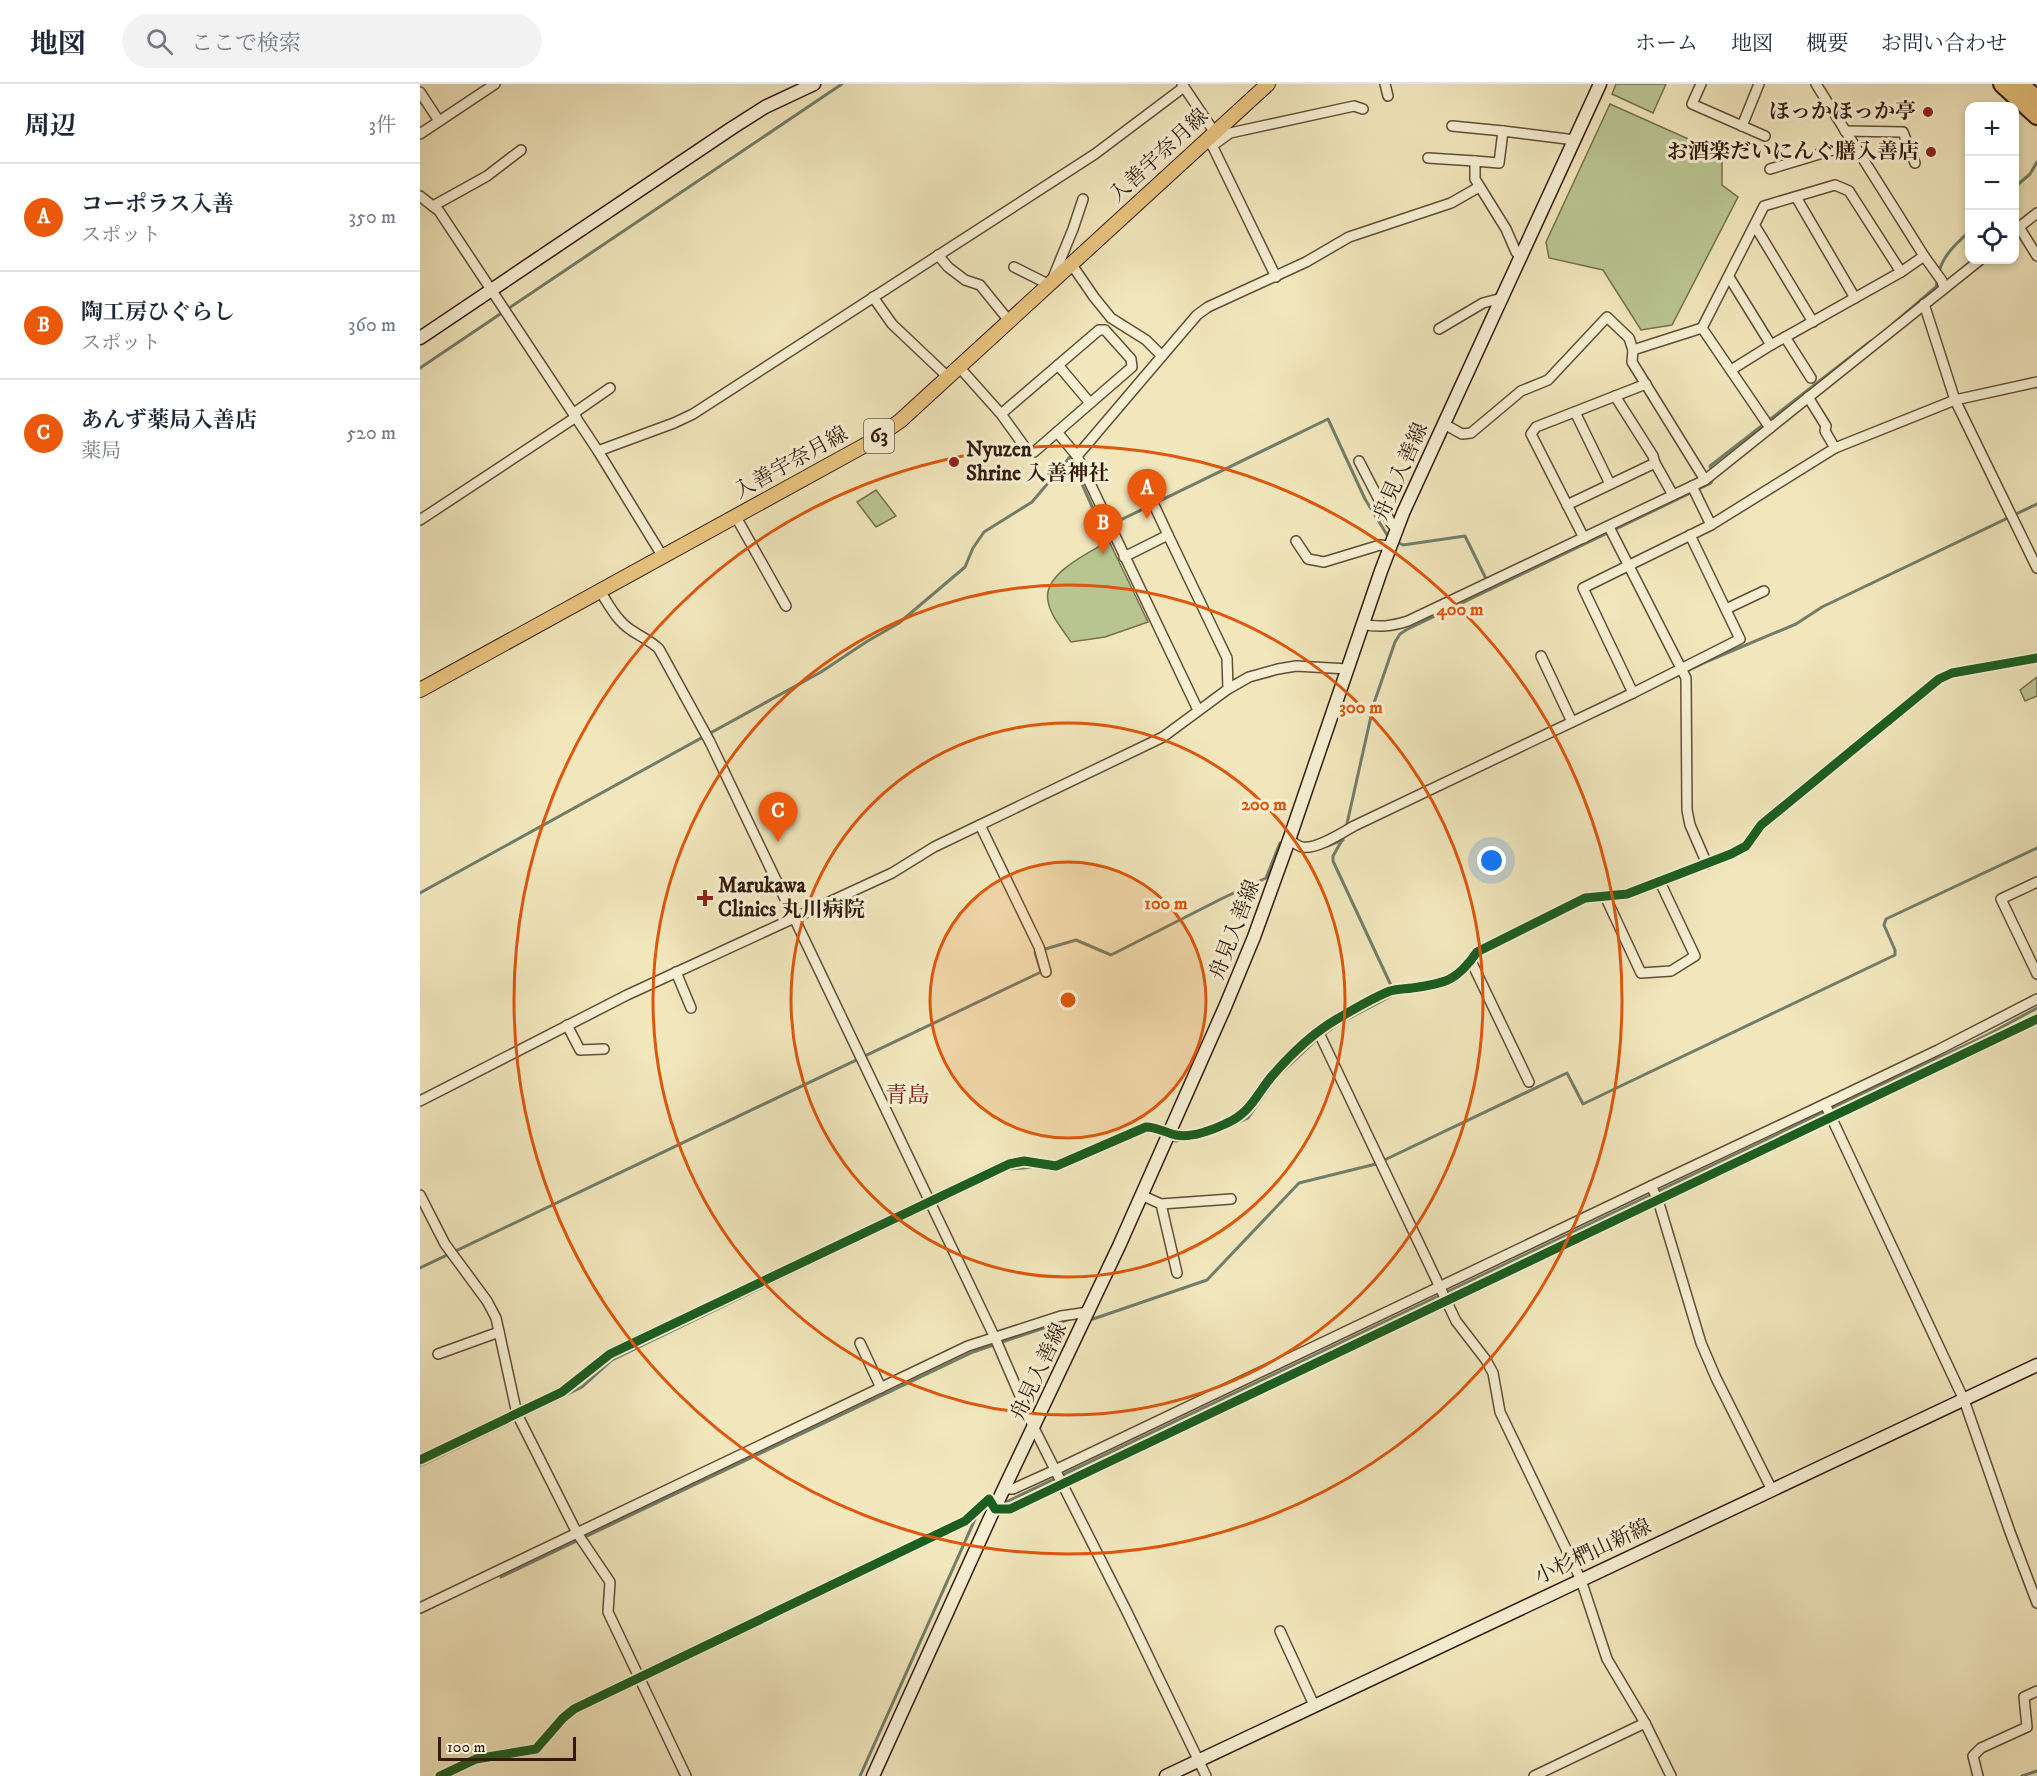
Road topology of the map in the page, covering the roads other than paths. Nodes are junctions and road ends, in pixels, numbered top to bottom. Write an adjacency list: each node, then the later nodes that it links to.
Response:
1 (495, 84): 17 (street)
2 (814, 84): 53 (main road)
3 (1268, 84): 24 (main road, 入善宇奈月線 / 63)
4 (1385, 84): 13 (street)
5 (1600, 84): 25 (main road, 舟見入善線)
6 (1701, 84): 19 (street)
7 (1759, 84): 19 (street)
8 (1815, 84): 20 (street)
9 (2002, 84): 16 (highway)
10 (2020, 84): 14 (highway)
11 (1183, 85): 24 (street); 41 (street)
12 (420, 92): 17 (street)
13 (1388, 96)
14 (2037, 99)
15 (1363, 109): 24 (street)
16 (2037, 116)
17 (439, 121): 22 (street)
18 (1452, 126): 21 (street)
19 (1742, 126): 23 (street)
20 (1845, 131): 26 (street); 30 (street)
21 (1503, 132): 25 (street); 29 (street)
22 (420, 134)
23 (1765, 136)
24 (1212, 139): 46 (main road, 入善宇奈月線 / 63); 49 (street)
25 (1575, 140): 44 (main road, 舟見入善線)
26 (1853, 144): 31 (street); 42 (street)
27 (521, 150): 36 (street)
28 (1428, 158): 29 (street)
29 (1475, 161): 32 (street)
30 (1915, 163)
31 (1770, 169)
32 (1479, 187): 44 (street); 49 (street)
33 (420, 196): 36 (street)
34 (1796, 197): 38 (street); 48 (street); 56 (street)
35 (1083, 199): 51 (street)
36 (433, 206): 53 (street)
37 (2037, 213): 39 (street)
38 (1755, 226): 50 (street); 58 (street)
39 (2019, 227)
40 (2019, 232): 43 (street)
41 (938, 255): 54 (street); 59 (street)
42 (1924, 256): 48 (street); 52 (street)
43 (2037, 256)
44 (1521, 257): 55 (main road, 舟見入善線)
45 (1975, 264): 52 (street)
46 (1072, 265): 51 (main road, 入善宇奈月線 / 63); 66 (street)
47 (1014, 267): 51 (street)
48 (1901, 272): 56 (street)
49 (1276, 277): 66 (street)
50 (1729, 277): 60 (street); 64 (street)
51 (1050, 285): 59 (main road, 入善宇奈月線 / 63)
52 (1944, 288): 57 (street)
53 (492, 290): 63 (main road); 81 (street)
54 (873, 297): 70 (street); 86 (street)
55 (1502, 298): 61 (street); 82 (main road, 舟見入善線)
56 (1855, 298): 58 (street)
57 (1924, 304): 76 (street); 77 (street)
58 (1813, 321): 62 (street)
59 (1010, 322): 68 (main road, 入善宇奈月線 / 63)
60 (1702, 328): 65 (street); 69 (street)
61 (1439, 329)
62 (1785, 337): 64 (street); 71 (street)
63 (420, 338)
64 (1771, 345): 69 (street)
65 (1633, 350): 73 (street); 82 (street)
66 (1162, 356): 87 (street)
67 (1058, 365): 78 (street); 78 (street); 80 (street)
68 (960, 368): 70 (main road, 入善宇奈月線 / 63); 80 (street)
69 (1731, 370): 83 (street)
70 (949, 378): 96 (main road, 入善宇奈月線 / 63)
71 (1811, 378)
72 (2037, 382): 77 (street)
73 (1646, 384): 75 (street); 90 (street)
74 (610, 388): 81 (street)
75 (1615, 396): 79 (street); 89 (street)
76 (1808, 397): 83 (street); 85 (street)
77 (1955, 400): 85 (street); 109 (street)
78 (1090, 403): 84 (street)
79 (1575, 412): 91 (street); 94 (street)
80 (1001, 414): 84 (street)
81 (575, 415): 86 (street); 97 (street)
82 (1444, 424): 100 (main road, 舟見入善線)
83 (1770, 428): 90 (street)
84 (1058, 432): 87 (street)
85 (1835, 448): 98 (street)
86 (598, 451): 106 (street)
87 (1077, 456): 107 (street)
88 (1359, 461): 100 (street)
89 (1655, 463): 91 (street); 93 (street)
90 (1705, 480): 92 (street)
91 (1610, 484): 94 (street)
92 (1692, 486): 93 (street); 98 (street)
93 (1673, 495): 99 (street)
94 (1567, 505): 103 (street)
95 (1155, 507): 101 (street)
96 (736, 517): 106 (main road, 入善宇奈月線 / 63); 112 (street)
97 (420, 520)
98 (1711, 525): 102 (street)
99 (1609, 527): 103 (street); 108 (street)
100 (1397, 530): 105 (main road, 舟見入善線)
101 (1168, 535): 107 (street); 120 (street)
102 (1690, 535): 108 (street); 113 (street)
103 (1584, 538): 114 (street)
104 (1296, 542): 105 (street)
105 (1390, 546): 114 (main road, 舟見入善線)
106 (663, 557): 110 (main road, 入善宇奈月線 / 63)
107 (1124, 557): 122 (street)
108 (1629, 565): 118 (street); 121 (street)
109 (2037, 568)
110 (600, 591): 119 (main road, 入善宇奈月線 / 63); 130 (street)
111 (1764, 591): 113 (street)
112 (786, 606)
113 (1726, 609): 118 (street)
114 (1362, 624): 117 (main road, 舟見入善線)
115 (1541, 656): 123 (street)
116 (2037, 658): 126 (street)
117 (1348, 669): 120 (street); 125 (main road, 舟見入善線)
118 (1681, 669): 121 (street); 126 (street)
119 (422, 686)
120 (1228, 689): 122 (street)
121 (1633, 693): 123 (street)
122 (1198, 710): 124 (street)
123 (1572, 722): 125 (street)
124 (980, 825): 130 (street); 133 (street)
125 (1290, 840): 145 (main road, 舟見入善線)
126 (1707, 864): 127 (street)
127 (1660, 882): 129 (street); 129 (street)
128 (2037, 882): 134 (street)
129 (1605, 896): 131 (street)
130 (795, 917): 132 (street); 151 (street)
131 (1471, 961): 139 (street); 141 (street)
132 (676, 972): 136 (street); 138 (street)
133 (1046, 972)
134 (2037, 974)
135 (2037, 999): 143 (street)
136 (691, 1008)
137 (2037, 1018): 144 (street)
138 (567, 1025): 140 (street); 142 (street)
139 (1318, 1031): 145 (street); 154 (street)
140 (604, 1049)
141 (1529, 1082)
142 (420, 1101)
143 (1825, 1104): 144 (street); 146 (street)
144 (1831, 1118): 150 (street); 163 (street)
145 (1170, 1132): 148 (main road, 舟見入善線); 151 (street)
146 (1651, 1186): 150 (street); 154 (street)
147 (420, 1195): 157 (street)
148 (1142, 1196): 152 (street); 156 (main road, 舟見入善線)
149 (1231, 1199): 152 (street)
150 (1658, 1200): 155 (street); 169 (street)
151 (930, 1202): 158 (street); 164 (street)
152 (1161, 1204): 153 (street)
153 (1177, 1273)
154 (1441, 1288): 155 (street); 167 (street)
155 (1447, 1302): 167 (street); 172 (street)
156 (1089, 1312): 158 (street); 165 (main road, 舟見入善線)
157 (499, 1332): 160 (street); 164 (street)
158 (995, 1338): 162 (street); 165 (street)
159 (860, 1343): 162 (street)
160 (438, 1354)
161 (2037, 1365): 163 (main road, 小杉椚山新線)
162 (881, 1388): 171 (street)
163 (1964, 1400): 169 (main road, 小杉椚山新線); 173 (street)
164 (517, 1414): 166 (street); 171 (street)
165 (1034, 1428): 167 (street); 168 (main road, 舟見入善線)
166 (420, 1460)
167 (1059, 1478): 168 (street); 170 (street); 180 (street)
168 (1004, 1489): 170 (main road, 舟見入善線)
169 (1772, 1490): 172 (main road, 小杉椚山新線)
170 (995, 1509): 176 (street); 183 (main road, 舟見入善線)
171 (577, 1533): 174 (street); 176 (street)
172 (1581, 1580): 178 (main road, 小杉椚山新線); 179 (street)
173 (2037, 1603)
174 (420, 1608)
175 (1280, 1631): 178 (street)
176 (639, 1678): 181 (street); 182 (street)
177 (2037, 1690): 188 (street)
178 (1314, 1705): 180 (main road, 小杉椚山新線)
179 (1645, 1723): 186 (street); 187 (street)
180 (1198, 1760): 184 (main road, 小杉椚山新線); 185 (street)
181 (440, 1776)
182 (686, 1776)
183 (873, 1776)
184 (1166, 1776)
185 (1206, 1776)
186 (1534, 1776)
187 (1671, 1776)
188 (1978, 1776)

